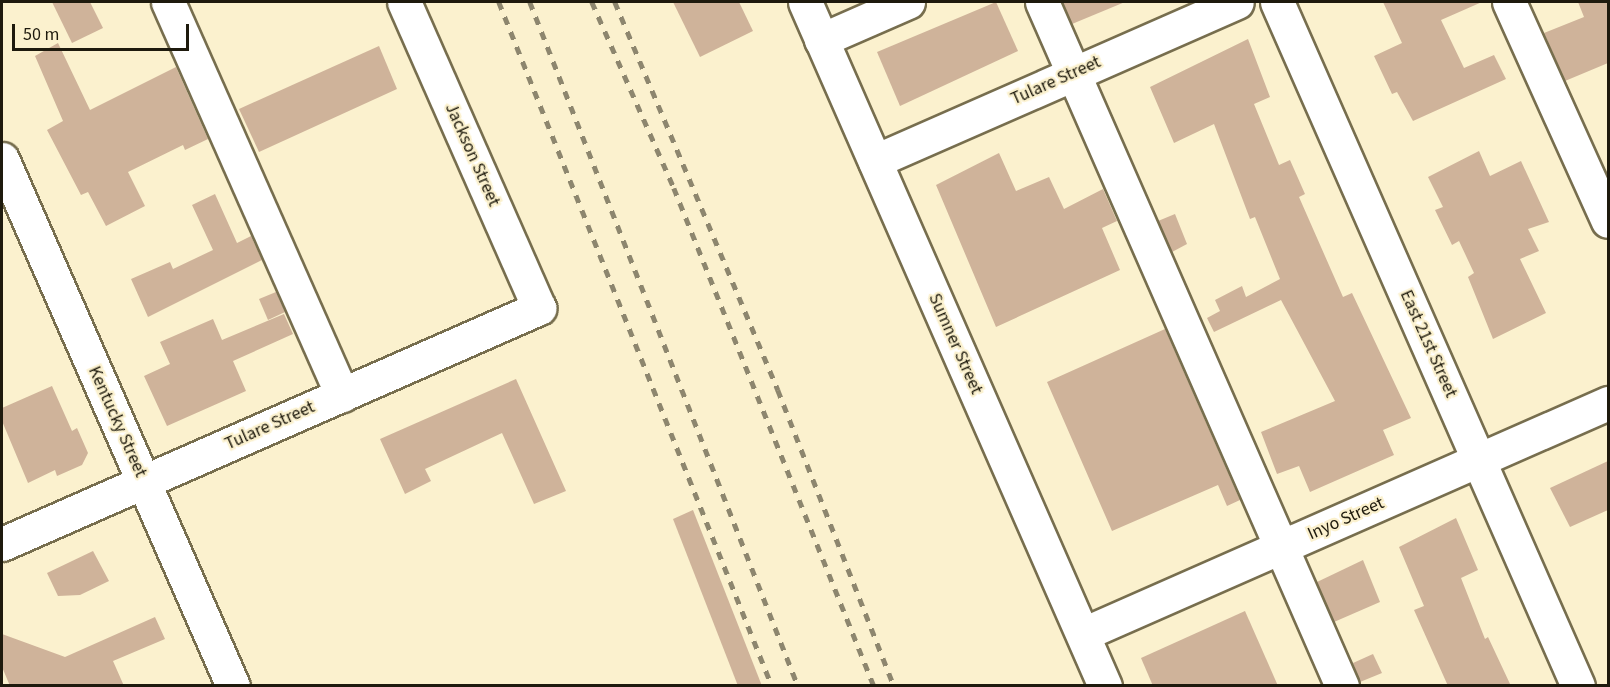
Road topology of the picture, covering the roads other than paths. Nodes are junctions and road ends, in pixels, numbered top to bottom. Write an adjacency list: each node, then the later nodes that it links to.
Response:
1 (168, 2): 15 (street)
2 (404, 2): 14 (street, Jackson Street)
3 (805, 2): 9 (street, Sumner Street)
4 (908, 2): 9 (street)
5 (1042, 2): 10 (street)
6 (1237, 2): 10 (street, Tulare Street)
7 (1277, 2): 17 (street, East 21st Street)
8 (1509, 2): 13 (street)
9 (821, 40): 12 (street, Sumner Street)
10 (1073, 74): 12 (street, Tulare Street); 20 (street)
11 (2, 159): 18 (street, Kentucky Street)
12 (874, 161): 21 (street, Sumner Street)
13 (1608, 221)
14 (539, 308): 15 (street, Tulare Street)
15 (342, 395): 18 (street, Tulare Street)
16 (1608, 403): 17 (street, Inyo Street)
17 (1479, 460): 20 (street, Inyo Street); 25 (street, East 21st Street)
18 (143, 482): 19 (street, Tulare Street); 22 (street, Kentucky Street)
19 (2, 544)
20 (1281, 547): 21 (street, Inyo Street); 24 (street)
21 (1083, 634): 23 (street, Sumner Street)
22 (233, 686)
23 (1105, 686)
24 (1342, 686)
25 (1578, 686)

